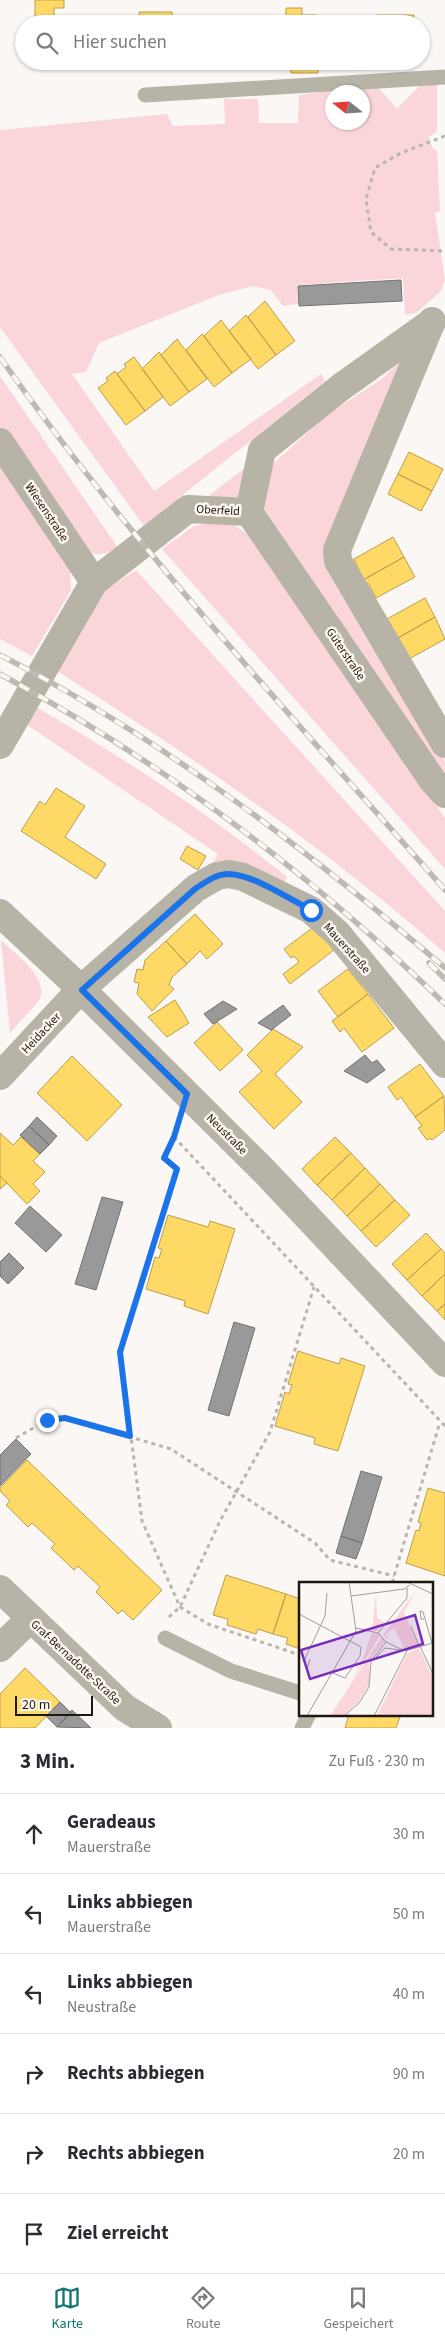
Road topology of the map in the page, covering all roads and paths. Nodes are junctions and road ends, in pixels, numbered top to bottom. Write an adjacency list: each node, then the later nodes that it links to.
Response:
1 (445, 77): 2 (lane)
2 (145, 95)
3 (445, 136): 4 (path)
4 (445, 251)
5 (439, 315): 7 (street, Oberfeld); 9 (street, Oberfeld)
6 (0, 442): 8 (street, Wiesenstraße)
7 (249, 512): 8 (street, Oberfeld); 11 (street, Güterstraße)
8 (94, 582): 10 (street, Oberfeld)
9 (445, 744)
10 (0, 745)
11 (445, 794)
12 (0, 912): 13 (street, Neustraße)
13 (82, 990): 14 (street, Mauerstraße); 15 (street, Heidacker); 16 (street, Neustraße)
14 (445, 1064)
15 (0, 1076)
16 (187, 1094): 17 (path); 19 (street, Neustraße)
17 (174, 1137): 18 (path); 22 (path)
18 (314, 1286): 20 (path); 24 (path)
19 (445, 1363)
20 (440, 1421): 21 (path); 25 (path)
21 (445, 1426)
22 (130, 1436): 23 (path); 24 (path); 28 (path)
23 (16, 1438)
24 (238, 1492): 25 (path); 28 (path)
25 (394, 1576): 26 (path)
26 (392, 1582)
27 (0, 1590): 29 (street, Graf-Bernadotte-Straße)
28 (180, 1607): 30 (path); 32 (path)
29 (30, 1619): 31 (street); 35 (street, Graf-Bernadotte-Straße)
30 (165, 1638): 33 (lane)
31 (0, 1648)
32 (299, 1655)
33 (299, 1693)
34 (308, 1716): 36 (lane)
35 (158, 1728)
36 (302, 1728)

